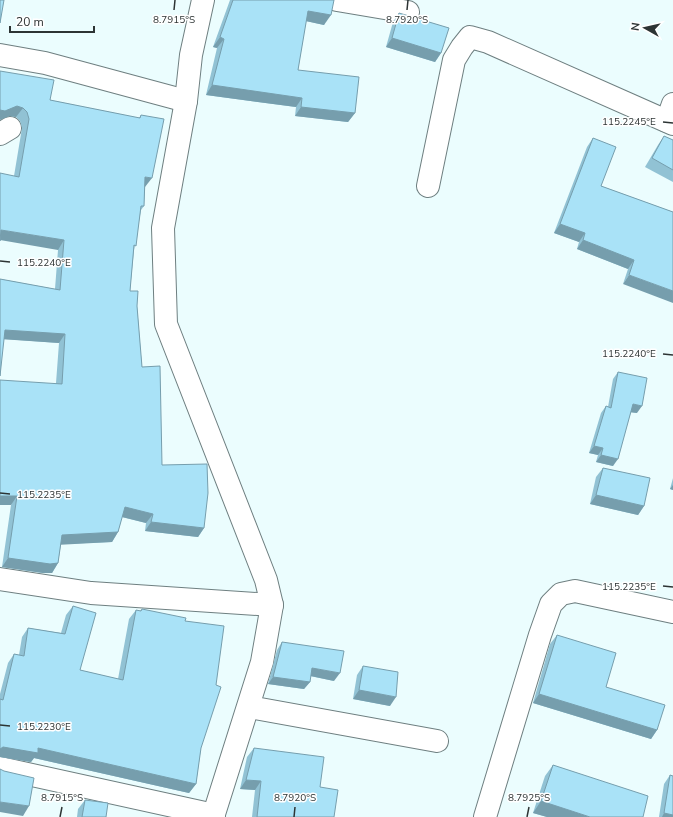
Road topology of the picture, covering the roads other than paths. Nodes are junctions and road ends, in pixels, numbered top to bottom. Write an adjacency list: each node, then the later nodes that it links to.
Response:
1 (203, 0): 5 (street)
2 (337, 0): 3 (street)
3 (408, 12)
4 (0, 55): 5 (street)
5 (186, 101): 9 (street)
6 (671, 116): 7 (street)
7 (428, 186)
8 (0, 579): 9 (street)
9 (272, 605): 11 (street)
10 (673, 612): 15 (street)
11 (249, 707): 12 (street); 14 (street)
12 (437, 741)
13 (0, 768): 14 (street)
14 (213, 816)
15 (485, 817)

